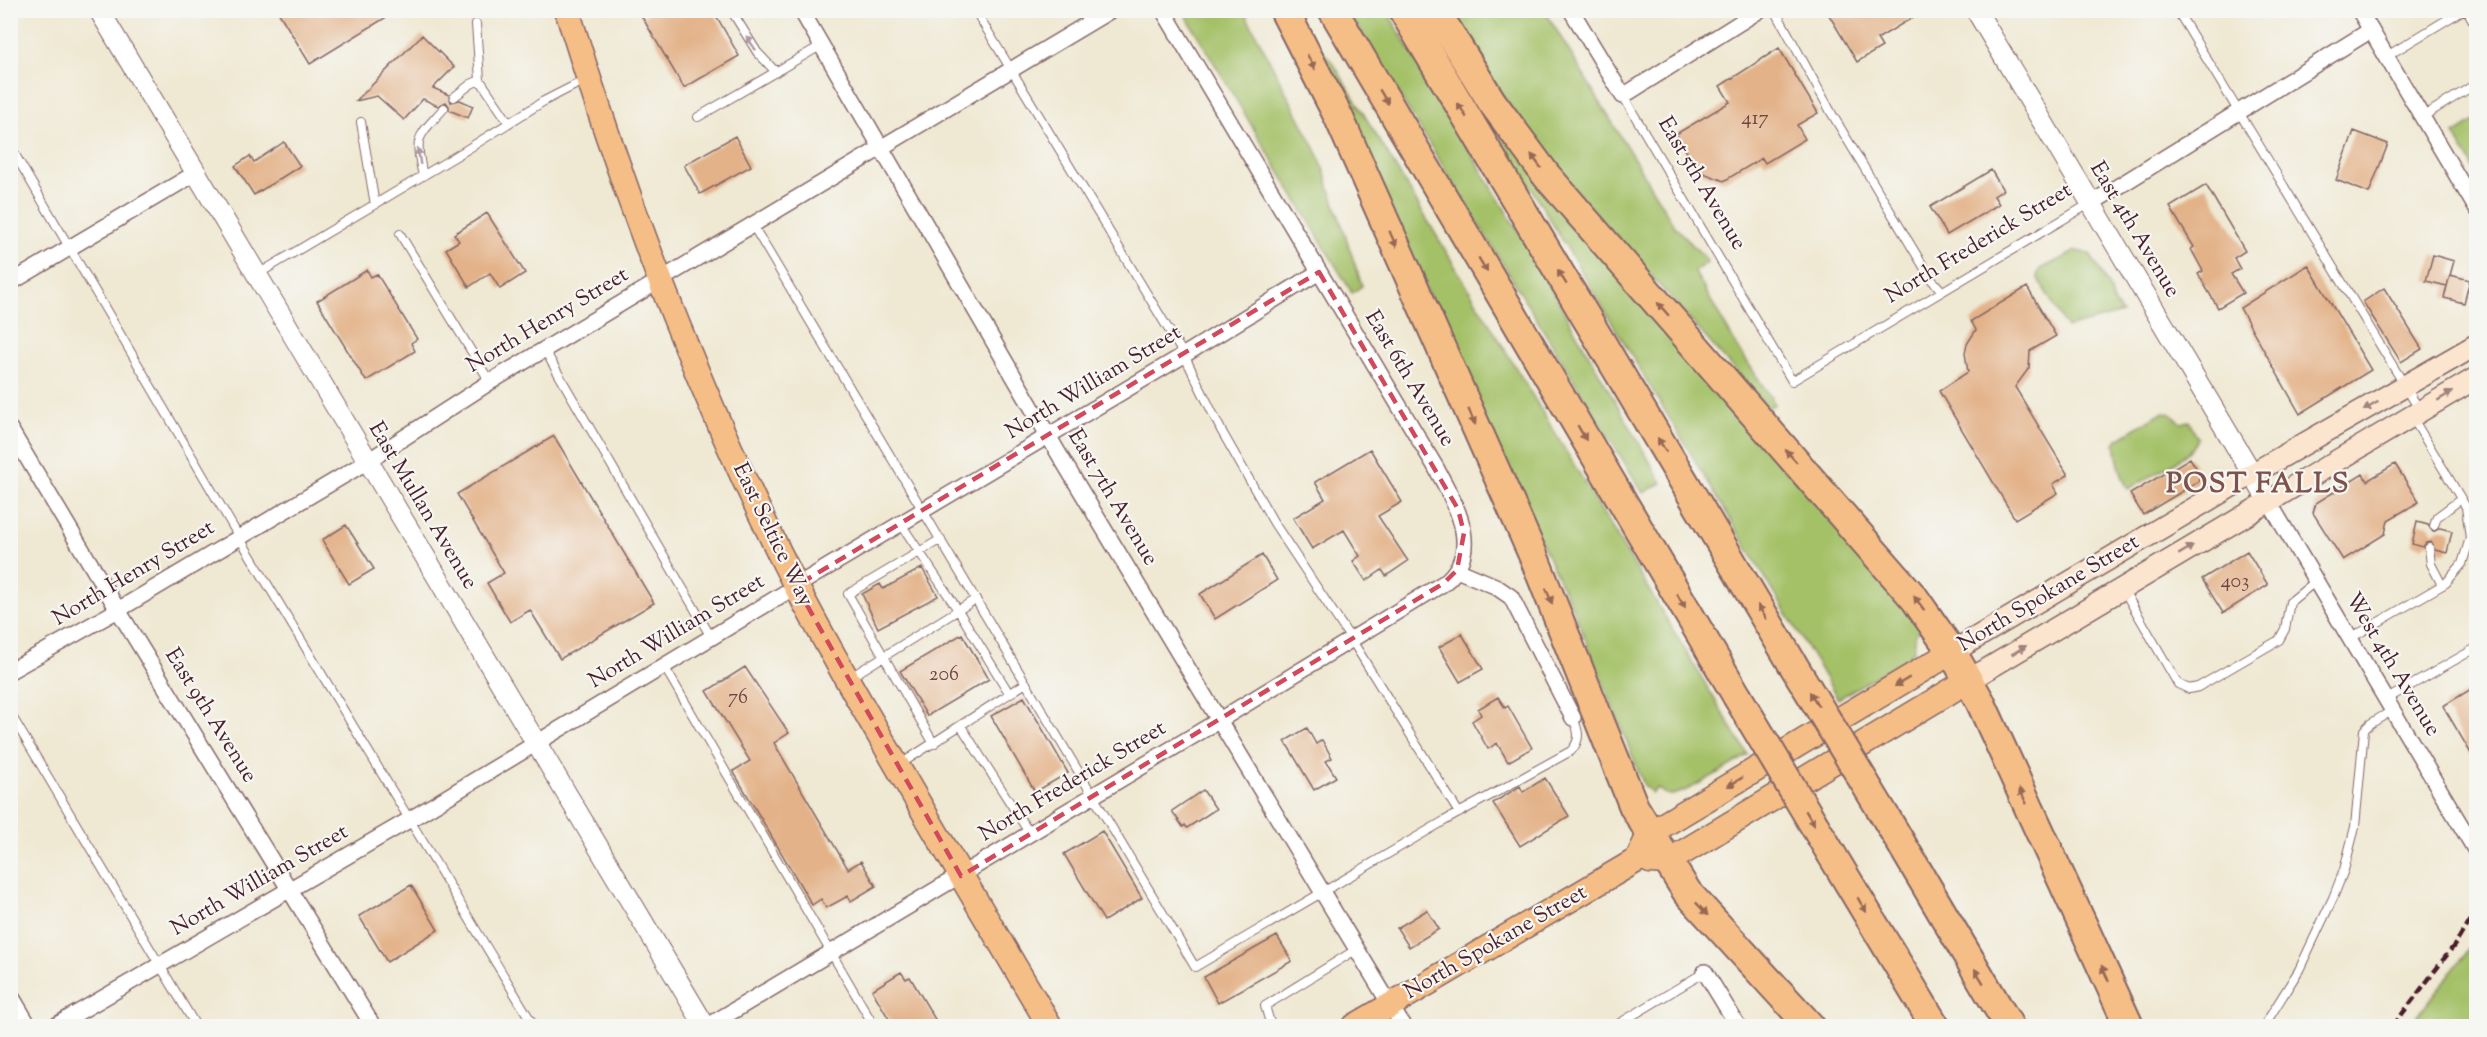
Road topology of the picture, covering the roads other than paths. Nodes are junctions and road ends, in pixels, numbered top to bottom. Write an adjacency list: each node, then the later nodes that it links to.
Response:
1 (99, 10): 39 (street, East Mullan Avenue)
2 (567, 10): 26 (main road, East Seltice Way)
3 (731, 10): 25 (lane, one-way to 3)
4 (801, 10): 22 (street, East 7th Avenue)
5 (975, 10): 24 (lane)
6 (1111, 10): 24 (street, North Henry Street)
7 (1162, 10): 47 (street, East 6th Avenue)
8 (1284, 10): 104 (highway, one-way to 104)
9 (1333, 10): 132 (highway, one-way to 132, bridge)
10 (1403, 10): 133 (highway, one-way to 10, bridge)
11 (1435, 10): 85 (highway, one-way to 11)
12 (1571, 10): 29 (street, East 5th Avenue)
13 (1760, 10): 29 (street)
14 (1774, 10): 51 (lane)
15 (1976, 10): 41 (street, East 4th Avenue)
16 (2177, 10): 32 (lane)
17 (2360, 10): 21 (street)
18 (2465, 10): 20 (lane); 23 (lane)
19 (476, 24): 27 (lane)
20 (2476, 26)
21 (2371, 30): 23 (street); 32 (street, North Frederick Street)
22 (822, 45): 25 (lane); 38 (street, East 7th Avenue)
23 (2387, 56): 34 (street)
24 (1010, 70): 38 (street, North Henry Street); 54 (lane)
25 (776, 72): 33 (lane)
26 (588, 79): 36 (lane); 49 (main road, East Seltice Way)
27 (480, 80): 30 (lane); 36 (lane)
28 (2476, 84): 34 (lane)
29 (1623, 96): 56 (lane, East 5th Avenue)
30 (454, 97)
31 (444, 108): 40 (lane, one-way to 31)
32 (2238, 113): 41 (street, North Frederick Street); 58 (lane)
33 (698, 117)
34 (2422, 117): 43 (street)
35 (361, 122): 42 (lane)
36 (509, 123): 40 (lane)
37 (10, 146): 46 (lane)
38 (881, 146): 44 (street, North Henry Street); 61 (street, East 7th Avenue)
39 (196, 173): 46 (street); 48 (street, East Mullan Avenue)
40 (423, 176): 42 (lane)
41 (2090, 204): 51 (lane, North Frederick Street); 63 (street, East 4th Avenue)
42 (375, 205): 48 (lane)
43 (2476, 208)
44 (752, 224): 49 (street, North Henry Street); 66 (lane)
45 (400, 234): 57 (lane)
46 (71, 247): 50 (street); 69 (lane)
47 (1319, 272): 54 (street, North William Street); 73 (street, East 6th Avenue)
48 (257, 275): 62 (street, East Mullan Avenue)
49 (659, 280): 53 (street, North Henry Street); 76 (main road, East Seltice Way)
50 (10, 283)
51 (1942, 291): 56 (lane, North Frederick Street)
52 (2476, 345): 58 (main road, North Spokane Street)
53 (544, 349): 57 (street, North Henry Street); 81 (lane)
54 (1184, 355): 61 (street, North William Street); 83 (lane)
55 (2476, 378): 59 (main road, North Spokane Street, one-way to 55)
56 (1792, 381)
57 (490, 382): 62 (street, North Henry Street)
58 (2405, 387): 59 (lane); 63 (main road, North Spokane Street, one-way to 63)
59 (2416, 414): 64 (lane); 65 (main road, North Spokane Street)
60 (10, 429): 79 (street, East 9th Avenue)
61 (1048, 436): 66 (street, North William Street); 96 (street, East 7th Avenue)
62 (368, 461): 69 (street, North Henry Street); 98 (street, East Mullan Avenue)
63 (2252, 474): 65 (street, East 4th Avenue); 85 (main road, North Spokane Street)
64 (2461, 499): 68 (lane); 75 (lane)
65 (2269, 502): 74 (street, West 4th Avenue); 77 (main road, North Spokane Street, one-way to 65)
66 (924, 509): 67 (street, North William Street); 70 (lane)
67 (900, 524): 72 (lane); 76 (street, North William Street)
68 (2434, 526)
69 (239, 537): 79 (street, North Henry Street); 103 (lane)
70 (941, 539): 72 (lane); 78 (lane)
71 (2429, 548): 75 (lane)
72 (919, 552): 80 (lane); 86 (lane)
73 (1457, 570): 83 (street, North Frederick Street); 95 (street)
74 (2316, 581): 77 (lane); 82 (street, West 4th Avenue)
75 (2442, 585): 82 (lane)
76 (796, 586): 81 (street, North William Street); 89 (main road, East Seltice Way)
77 (2122, 588): 90 (main road, North Spokane Street, one-way to 77)
78 (976, 599): 80 (lane); 91 (lane)
79 (118, 610): 88 (street, North Henry Street); 110 (street, East 9th Avenue)
80 (958, 610): 86 (lane); 92 (lane)
81 (711, 637): 87 (street, North William Street)
82 (2351, 638): 93 (street, West 4th Avenue)
83 (1351, 639): 96 (street, North Frederick Street); 102 (lane)
84 (2476, 648): 93 (lane)
85 (1952, 652): 90 (highway); 104 (main road, North Spokane Street, one-way to 104)
86 (882, 656): 89 (lane); 99 (lane)
87 (664, 666): 98 (street, North William Street); 113 (lane)
88 (10, 671)
89 (848, 679): 100 (main road, East Seltice Way)
90 (1968, 680): 108 (main road, North Spokane Street); 134 (highway, one-way to 90)
91 (1026, 683): 92 (lane); 101 (lane)
92 (1009, 693): 97 (lane)
93 (2390, 705): 106 (street, West 4th Avenue); 135 (lane)
94 (10, 713): 114 (lane)
95 (1573, 718): 102 (lane)
96 (1218, 721): 101 (street, North Frederick Street); 111 (street, East 7th Avenue)
97 (961, 726): 99 (lane); 105 (lane)
98 (536, 744): 103 (street, North William Street); 123 (street, East Mullan Avenue)
99 (934, 744): 100 (lane)
100 (897, 766): 109 (main road, East Seltice Way)
101 (1093, 796): 105 (street, North Frederick Street); 111 (lane)
102 (1459, 813): 111 (lane)
103 (409, 820): 110 (street, North William Street); 122 (lane)
104 (1650, 833): 107 (main road); 108 (highway)
105 (1030, 834): 109 (street, North Frederick Street)
106 (2476, 851)
107 (1637, 860): 108 (main road); 117 (main road, North Spokane Street)
108 (1667, 862): 131 (highway, one-way to 131)
109 (961, 876): 113 (street, North Frederick Street); 125 (main road, East Seltice Way)
110 (291, 890): 114 (street, North William Street); 121 (street, East 9th Avenue)
111 (1323, 892): 112 (street, East 7th Avenue)
112 (1357, 949): 117 (street, East 7th Avenue); 126 (lane)
113 (831, 953): 123 (street, North Frederick Street); 124 (lane)
114 (160, 965): 119 (street, North William Street); 120 (lane)
115 (1706, 972): 129 (lane); 130 (street)
116 (10, 994): 118 (street)
117 (1390, 1005): 127 (main road, North Spokane Street); 128 (street, East 7th Avenue)
118 (29, 1026)
119 (55, 1026)
120 (196, 1026)
121 (373, 1026)
122 (534, 1026)
123 (706, 1026)
124 (874, 1026)
125 (1050, 1026)
126 (1271, 1026)
127 (1355, 1026)
128 (1403, 1026)
129 (1615, 1026)
130 (1738, 1026)
131 (1810, 1026)
132 (1935, 1026)
133 (2009, 1026)
134 (2129, 1026)
135 (2264, 1026)

